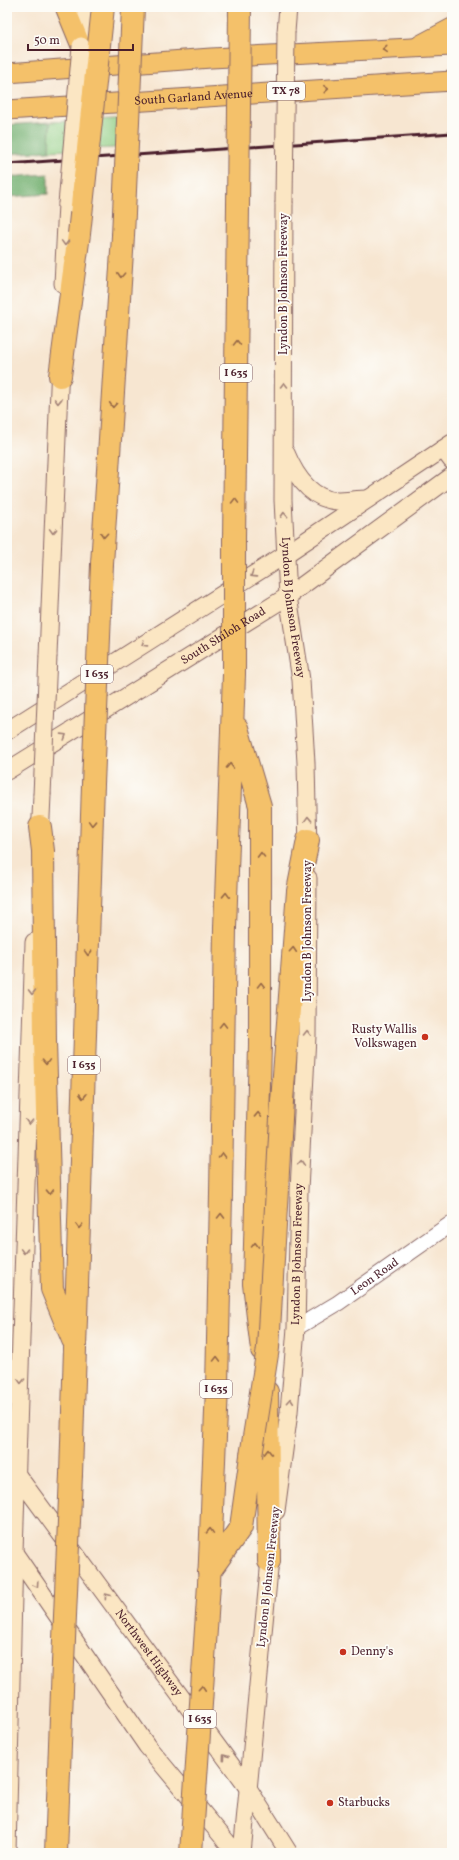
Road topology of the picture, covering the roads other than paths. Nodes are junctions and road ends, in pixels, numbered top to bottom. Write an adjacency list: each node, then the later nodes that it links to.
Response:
1 (65, 7): 8 (main road)
2 (85, 7): 8 (main road)
3 (103, 7): 14 (highway, bridge)
4 (133, 7): 28 (highway, I 635, one-way to 28, bridge)
5 (240, 7): 21 (highway, I 635, one-way to 5, bridge)
6 (288, 7): 15 (main road, Lyndon B Johnson Freeway, one-way to 6, bridge)
7 (452, 28): 10 (main road)
8 (81, 46): 14 (main road, one-way to 14, bridge)
9 (452, 46): 10 (main road)
10 (416, 47): 11 (main road, one-way to 11)
11 (7, 72)
12 (452, 81): 13 (main road, South Garland Avenue / TX 78, one-way to 12)
13 (7, 110)
14 (60, 376): 24 (main road, one-way to 24, bridge)
15 (284, 450): 18 (main road); 19 (main road, Lyndon B Johnson Freeway, one-way to 15)
16 (449, 451): 18 (main road)
17 (452, 476): 20 (main road, South Shiloh Road)
18 (369, 499): 19 (main road)
19 (286, 554): 20 (main road, Lyndon B Johnson Freeway); 22 (main road, one-way to 22)
20 (288, 596): 23 (main road, South Shiloh Road, one-way to 20); 25 (main road, Lyndon B Johnson Freeway, one-way to 20)
21 (232, 711): 32 (highway, one-way to 21); 34 (highway, I 635, one-way to 21)
22 (7, 731)
23 (7, 771)
24 (40, 827): 28 (highway, one-way to 28); 30 (main road, one-way to 30)
25 (308, 840): 27 (main road, Lyndon B Johnson Freeway, one-way to 25); 34 (highway, one-way to 25, bridge)
26 (452, 1223): 27 (street, Leon Road)
27 (296, 1328): 32 (main road, Lyndon B Johnson Freeway, one-way to 27)
28 (75, 1347): 38 (highway, I 635, bridge)
29 (7, 1459): 30 (main road, Northwest Highway)
30 (17, 1475): 31 (main road); 36 (main road, Northwest Highway, one-way to 30)
31 (10, 1548): 35 (main road); 40 (main road, one-way to 40)
32 (269, 1561): 36 (main road, Lyndon B Johnson Freeway)
33 (7, 1570): 35 (main road)
34 (209, 1578): 39 (highway, I 635, one-way to 34, bridge)
35 (13, 1604): 37 (main road)
36 (248, 1788): 41 (main road, Lyndon B Johnson Freeway); 42 (main road, Northwest Highway)
37 (7, 1853)
38 (56, 1853)
39 (190, 1853)
40 (236, 1853)
41 (242, 1853)
42 (289, 1853)

